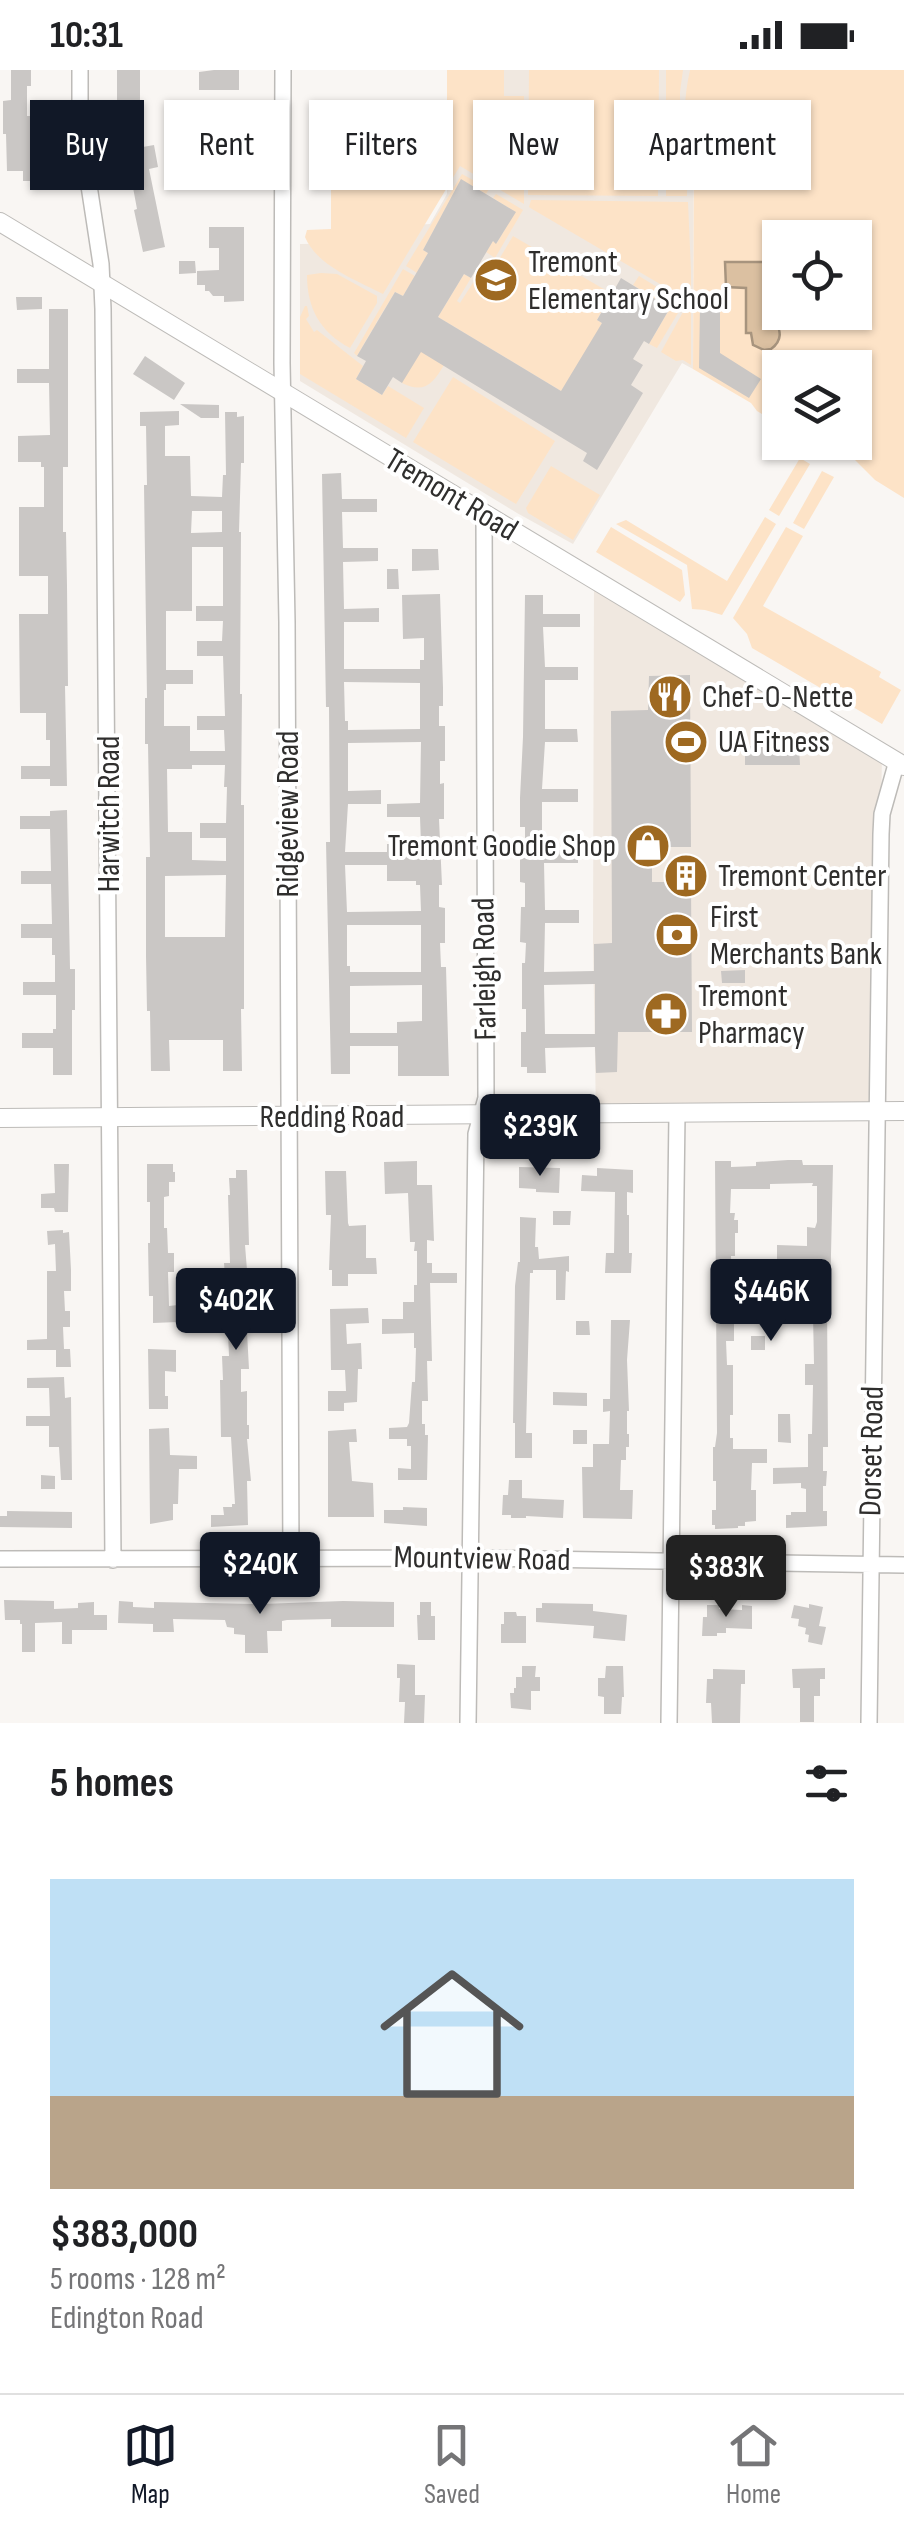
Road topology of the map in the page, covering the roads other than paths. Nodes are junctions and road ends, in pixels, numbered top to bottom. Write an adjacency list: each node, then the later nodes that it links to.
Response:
1 (80, 70): 4 (street, Harwitch Road)
2 (283, 70): 5 (street, Ridgeview Road)
3 (0, 222): 4 (main road, Tremont Road)
4 (102, 284): 5 (main road, Tremont Road); 12 (street, Harwitch Road)
5 (282, 392): 6 (main road, Tremont Road); 13 (street, Ridgeview Road)
6 (484, 514): 7 (main road, Tremont Road); 11 (street, Farleigh Road)
7 (901, 764): 8 (street, Dorset Road)
8 (878, 1112): 9 (main road, Redding Road); 10 (main road, Redding Road); 20 (street, Dorset Road)
9 (904, 1112)
10 (677, 1114): 11 (main road, Redding Road); 19 (street)
11 (481, 1116): 13 (main road, Redding Road); 15 (street, Farleigh Road)
12 (110, 1117): 13 (main road, Redding Road); 14 (main road, Redding Road); 18 (street, Harwitch Road)
13 (289, 1117): 17 (street, Ridgeview Road)
14 (0, 1118)
15 (471, 1558): 17 (street, Mountview Road); 19 (street, Mountview Road); 22 (street, Farleigh Road)
16 (0, 1559): 18 (street, Mountview Road)
17 (291, 1559): 18 (street, Mountview Road)
18 (113, 1560)
19 (671, 1562): 20 (street, Mountview Road); 23 (street)
20 (871, 1564): 21 (street, Mountview Road); 24 (street, Dorset Road)
21 (904, 1565)
22 (468, 1723)
23 (668, 1723)
24 (869, 1723)

